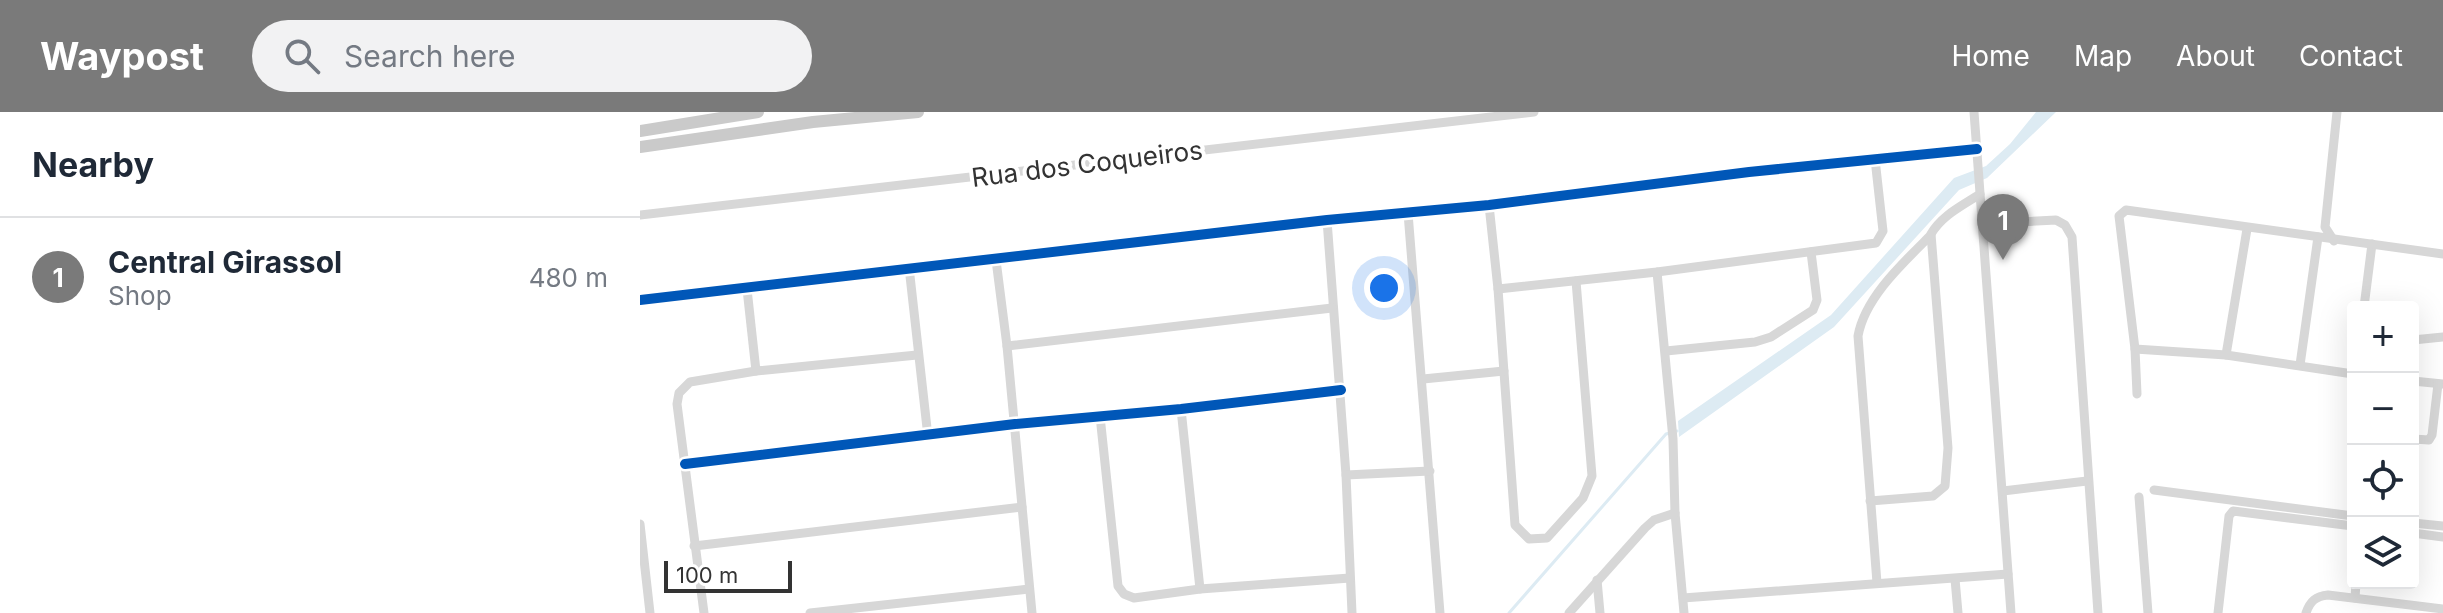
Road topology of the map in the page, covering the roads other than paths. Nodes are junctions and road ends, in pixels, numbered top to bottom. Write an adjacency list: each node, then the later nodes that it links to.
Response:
1 (758, 112): 6 (main road)
2 (918, 112): 7 (main road)
3 (1534, 112): 13 (street, Rua dos Coqueiros)
4 (1974, 112): 8 (street)
5 (2337, 112): 19 (street)
6 (640, 131)
7 (640, 147)
8 (1977, 149): 9 (street); 10 (street)
9 (1875, 159): 11 (street); 21 (street)
10 (1980, 194): 15 (street); 17 (street)
11 (1489, 205): 12 (street); 28 (street)
12 (1408, 213): 14 (street); 43 (street)
13 (640, 215)
14 (1327, 220): 23 (street); 31 (street)
15 (1983, 224): 56 (street); 58 (street)
16 (2247, 229): 18 (street); 35 (street); 38 (street)
17 (1931, 235): 60 (street); 60 (street)
18 (2318, 237): 19 (street); 39 (street)
19 (2334, 241): 20 (street)
20 (2372, 244): 22 (street); 30 (street)
21 (1811, 252): 25 (street); 36 (street)
22 (2443, 254)
23 (996, 260): 24 (street); 34 (street)
24 (909, 267): 27 (street); 37 (street)
25 (1657, 272): 26 (street); 36 (street)
26 (1576, 281): 28 (street); 41 (street)
27 (747, 289): 29 (street); 40 (street)
28 (1498, 289): 41 (street)
29 (640, 300)
30 (2365, 301)
31 (1332, 308): 34 (street); 46 (street)
32 (2443, 337): 33 (street)
33 (2419, 339)
34 (1007, 346): 50 (street)
35 (2135, 349): 38 (street); 47 (street)
36 (1666, 351): 62 (street)
37 (917, 355): 40 (street); 51 (street)
38 (2226, 355): 39 (street)
39 (2300, 365): 42 (street)
40 (756, 371): 53 (street)
41 (1504, 371): 43 (street)
42 (2347, 373)
43 (1423, 379): 54 (street)
44 (2419, 382): 45 (street)
45 (2440, 384): 52 (street)
46 (1341, 390): 48 (street); 55 (street)
47 (2137, 394)
48 (1181, 409): 49 (street); 77 (street)
49 (1100, 416): 50 (street); 77 (street)
50 (1015, 424): 51 (street); 61 (street)
51 (928, 437): 53 (street)
52 (2419, 439)
53 (685, 464): 70 (street)
54 (1430, 471): 55 (street); 87 (street)
55 (1346, 475): 72 (street)
56 (2087, 481): 58 (street); 93 (street)
57 (2154, 490): 63 (street)
58 (2003, 491): 71 (street)
59 (2139, 497): 94 (street)
60 (1870, 501): 75 (street)
61 (1022, 507): 70 (street); 76 (street)
62 (1675, 513): 74 (street); 79 (street)
63 (2347, 515)
64 (640, 524): 82 (street)
65 (2419, 524): 67 (street)
66 (2347, 525): 95 (street)
67 (2443, 526)
68 (2419, 534): 69 (street)
69 (2443, 537)
70 (694, 546): 83 (street)
71 (2008, 574): 73 (street); 92 (street)
72 (1350, 578): 77 (street); 86 (street)
73 (1955, 579): 75 (street); 91 (street)
74 (1597, 580): 88 (street); 89 (street)
75 (1877, 583): 79 (street)
76 (1029, 589): 84 (street); 85 (street)
77 (1200, 589)
78 (2356, 589): 80 (street)
79 (1683, 598): 90 (street)
80 (2355, 598): 81 (street); 96 (street)
81 (2443, 609)
82 (650, 613)
83 (704, 613)
84 (810, 613)
85 (1032, 613)
86 (1352, 613)
87 (1440, 613)
88 (1569, 613)
89 (1600, 613)
90 (1684, 613)
91 (1958, 613)
92 (2011, 613)
93 (2098, 613)
94 (2148, 613)
95 (2218, 613)
96 (2306, 613)

